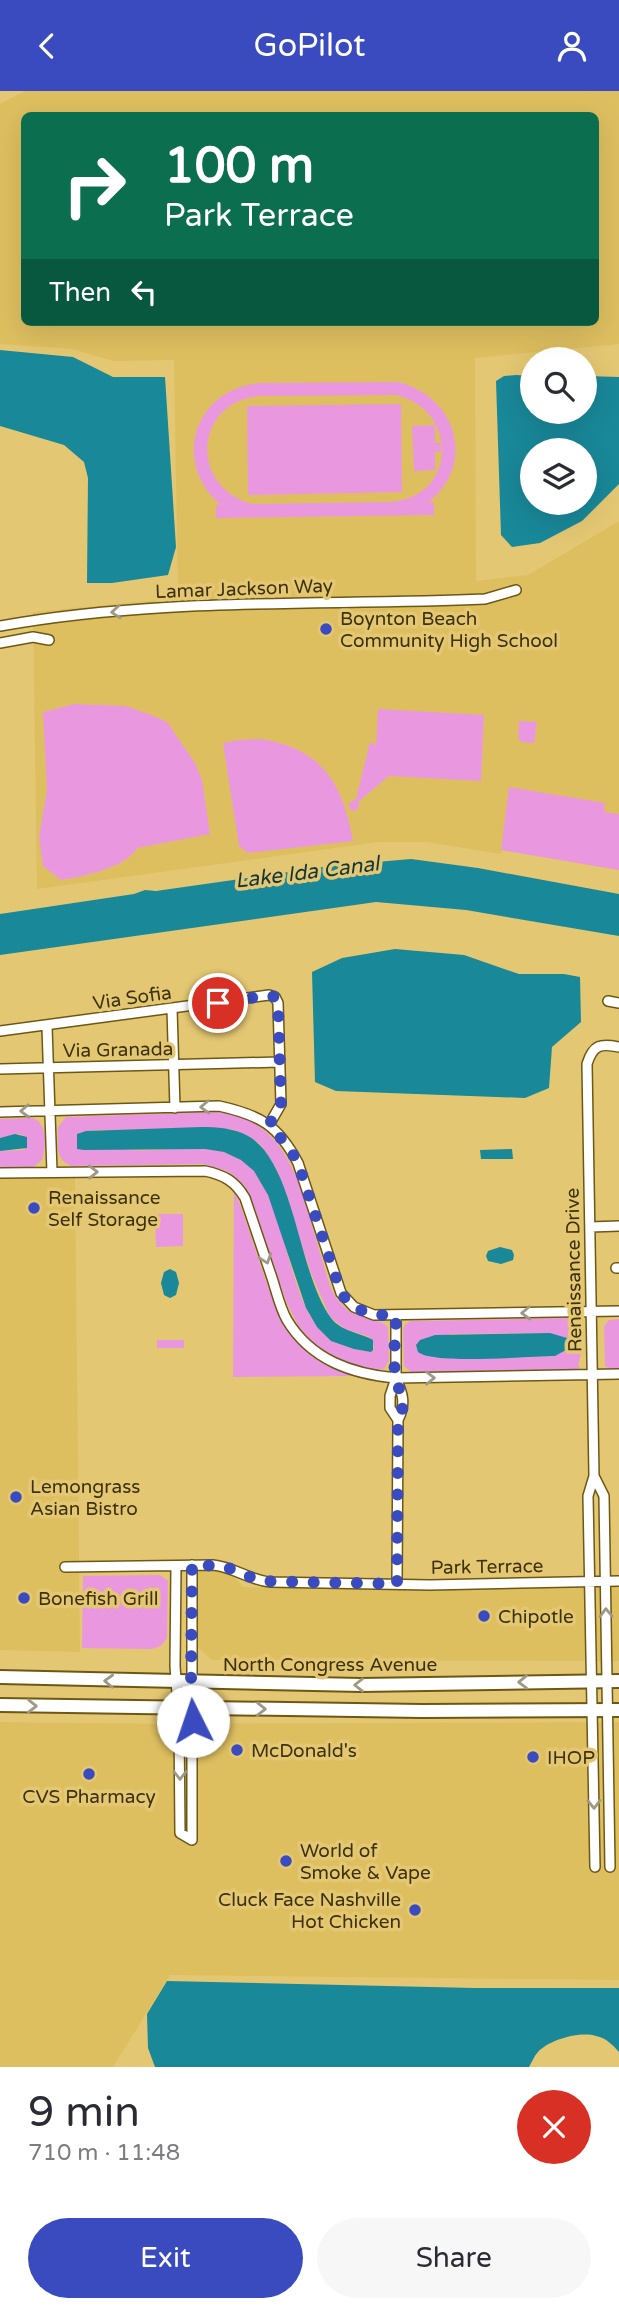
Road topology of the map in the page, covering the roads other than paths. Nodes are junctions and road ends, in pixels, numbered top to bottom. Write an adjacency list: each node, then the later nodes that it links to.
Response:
1 (516, 590): 2 (street, Lamar Jackson Way, one-way to 2)
2 (0, 627)
3 (49, 639): 4 (street)
4 (0, 643)
5 (608, 1001): 6 (street)
6 (619, 1003)
7 (172, 1009): 8 (street, Via Sofia); 11 (street, Via Sofia); 12 (street)
8 (47, 1027): 9 (street, Via Sofia); 13 (street)
9 (0, 1031)
10 (619, 1047): 22 (street, Renaissance Drive)
11 (279, 1062): 12 (street, Via Granada); 18 (street)
12 (174, 1065): 13 (street, Via Granada); 15 (street)
13 (49, 1068): 14 (street, Via Granada); 16 (street)
14 (0, 1069)
15 (175, 1108): 16 (street); 18 (street, one-way to 15)
16 (51, 1111): 17 (street, one-way to 17); 19 (street)
17 (0, 1112)
18 (269, 1125): 25 (street)
19 (52, 1172): 20 (street); 28 (street, one-way to 28)
20 (0, 1173)
21 (619, 1226): 22 (street)
22 (590, 1227): 23 (street, Renaissance Drive)
23 (592, 1311): 24 (street); 25 (street, one-way to 25); 27 (street, Renaissance Drive)
24 (619, 1311)
25 (396, 1316): 28 (street)
26 (619, 1374): 27 (street)
27 (592, 1375): 28 (street, one-way to 27); 29 (street, Renaissance Drive)
28 (396, 1378): 36 (street)
29 (594, 1476): 33 (street, Renaissance Drive); 34 (street, Renaissance Drive)
30 (192, 1565): 32 (street, Park Terrace); 36 (street, Park Terrace); 41 (street)
31 (65, 1567): 32 (street, Park Terrace)
32 (176, 1567): 40 (street)
33 (589, 1581): 34 (street, Park Terrace); 36 (street, Park Terrace); 38 (street, Renaissance Drive)
34 (605, 1581): 35 (street, Park Terrace); 39 (street, Renaissance Drive, one-way to 34)
35 (619, 1581)
36 (397, 1584)
37 (0, 1677): 40 (main road, North Congress Avenue, one-way to 37)
38 (592, 1681): 39 (main road, North Congress Avenue); 41 (main road, North Congress Avenue, one-way to 41); 45 (street, Renaissance Drive)
39 (613, 1681): 46 (street, Renaissance Drive)
40 (176, 1683): 41 (main road, North Congress Avenue); 43 (street)
41 (191, 1683): 44 (street)
42 (0, 1705): 43 (main road, one-way to 43)
43 (178, 1708): 44 (main road); 44 (street, one-way to 44)
44 (192, 1708): 45 (main road, one-way to 45)
45 (593, 1711): 46 (main road); 47 (street, Renaissance Drive)
46 (614, 1711): 48 (street, Renaissance Drive)
47 (594, 1780): 48 (street); 49 (street, Renaissance Drive, one-way to 49)
48 (610, 1780): 50 (street, Renaissance Drive)
49 (595, 1867)
50 (610, 1867)

